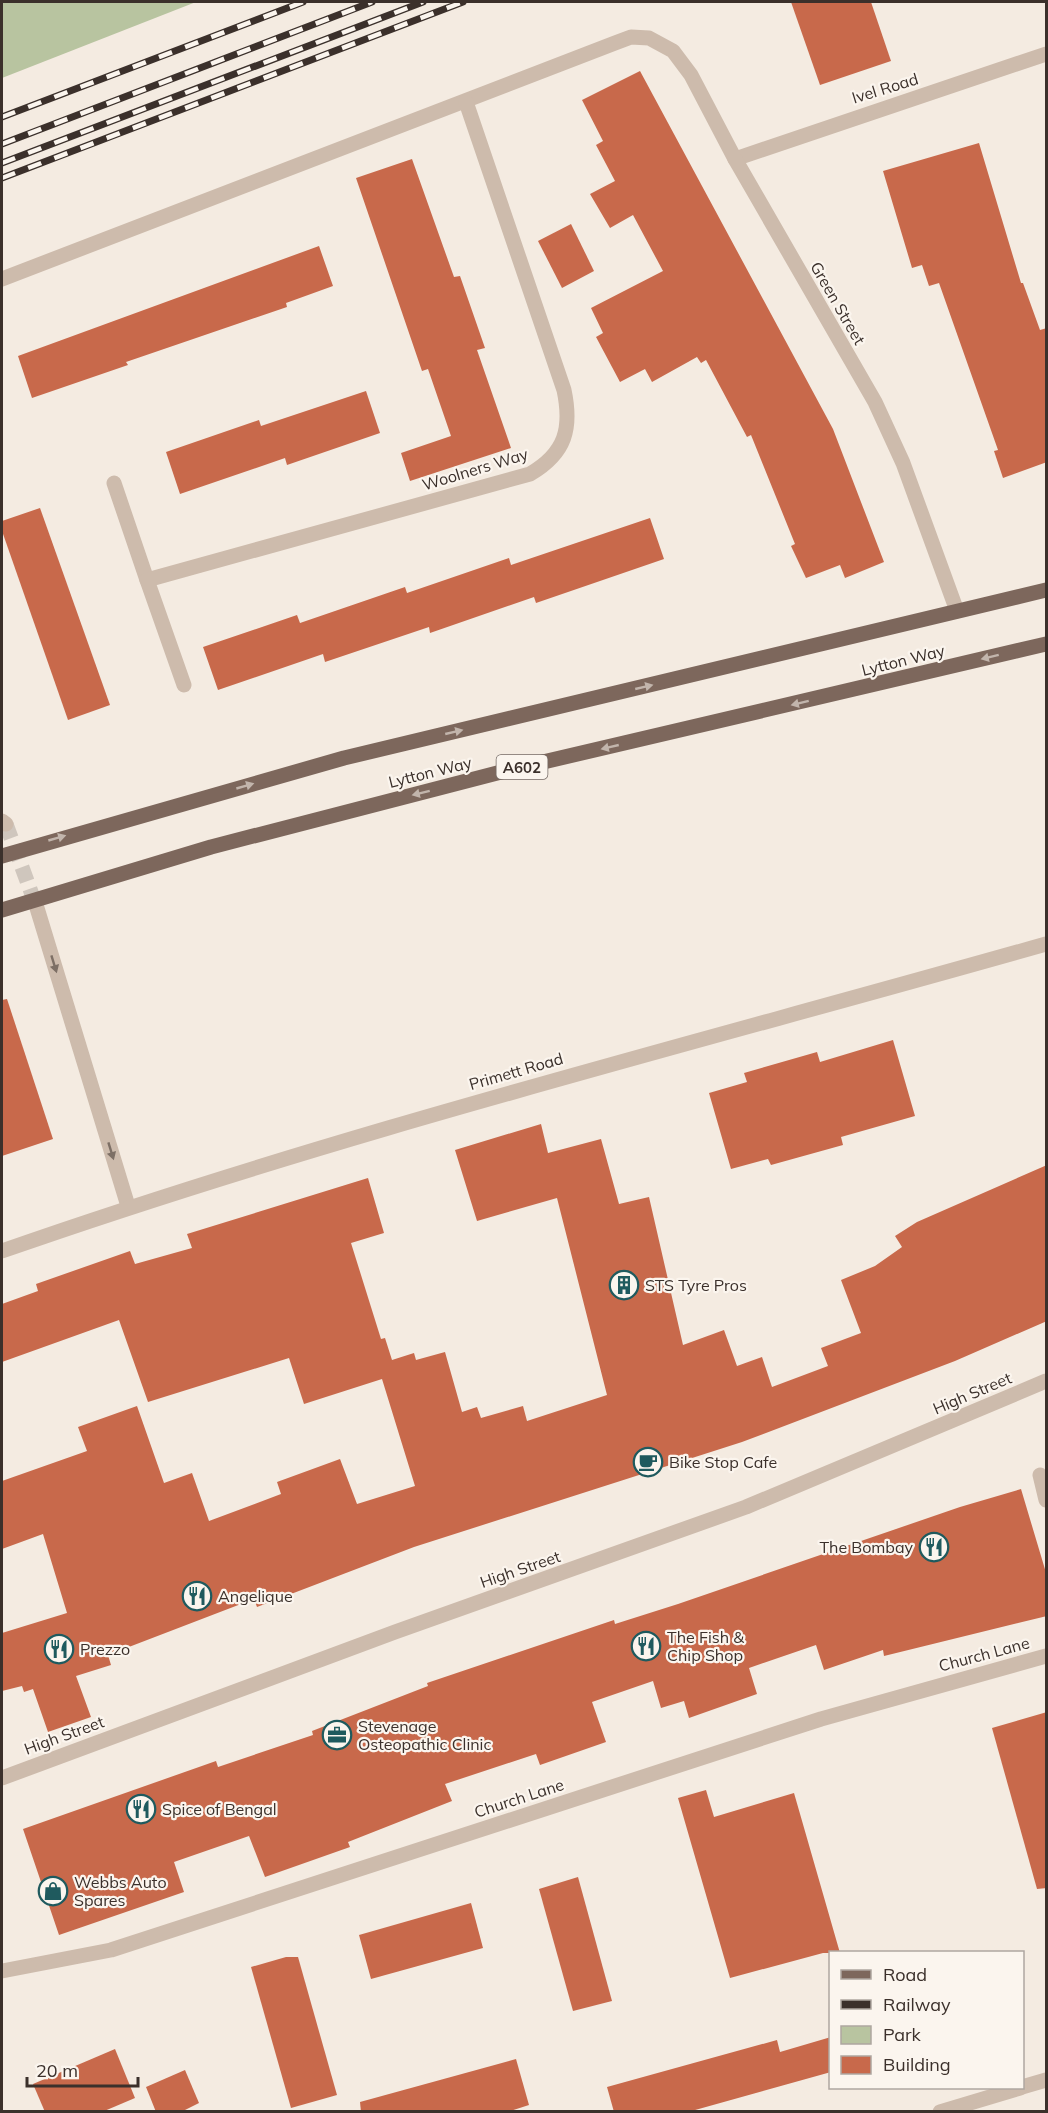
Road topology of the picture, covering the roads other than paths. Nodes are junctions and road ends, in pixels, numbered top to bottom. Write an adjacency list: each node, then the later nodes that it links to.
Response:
1 (1047, 54): 3 (street, Ivel Road)
2 (466, 102): 3 (street, Green Street); 4 (street); 6 (street, Woolners Way)
3 (735, 159): 8 (street, Green Street)
4 (2, 279)
5 (114, 483): 6 (street)
6 (147, 580): 10 (street)
7 (1047, 590): 8 (main road, Lytton Way)
8 (957, 611): 11 (main road, Lytton Way, one-way to 8)
9 (1047, 644): 13 (main road, Lytton Way / A602, one-way to 13)
10 (184, 685)
11 (2, 856)
12 (37, 908): 15 (street, one-way to 15)
13 (2, 910)
14 (1047, 944): 15 (street, Primett Road)
15 (129, 1206): 16 (street, Primett Road)
16 (2, 1251)
17 (1047, 1381): 21 (street, High Street)
18 (1040, 1475): 19 (street)
19 (1047, 1500)
20 (1047, 1656): 22 (street, Church Lane)
21 (2, 1778)
22 (2, 1971)
23 (1047, 2080): 24 (street)
24 (1024, 2086)
25 (1015, 2089): 26 (street)
26 (940, 2112)

